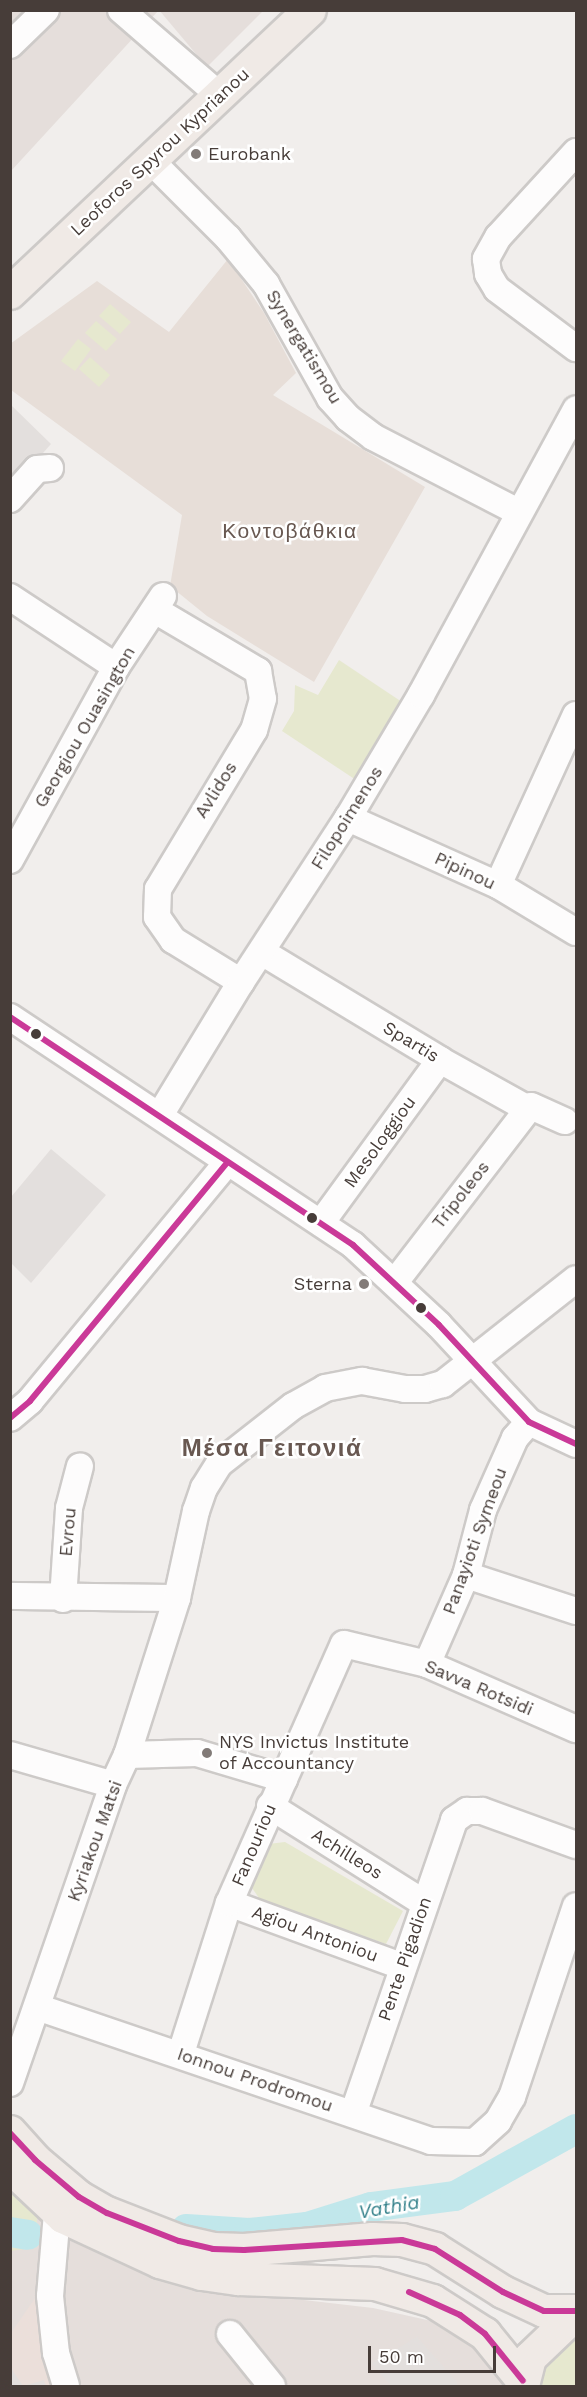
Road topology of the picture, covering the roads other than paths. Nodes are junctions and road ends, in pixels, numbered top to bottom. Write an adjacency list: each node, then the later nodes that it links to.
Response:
1 (45, 10): 5 (street)
2 (121, 10): 6 (street)
3 (286, 10): 6 (main road, Leoforos Spyrou Kyprianou)
4 (310, 10): 8 (main road, Leoforos Spyrou Kyprianou)
5 (10, 45)
6 (211, 88): 9 (main road, Leoforos Spyrou Kyprianou)
7 (576, 152): 11 (street)
8 (151, 162): 10 (main road, Leoforos Spyrou Kyprianou); 15 (street, Synergatismou)
9 (10, 268)
10 (10, 293)
11 (576, 348)
12 (576, 409): 15 (street, Filopoimenos)
13 (50, 468): 14 (street)
14 (10, 499)
15 (518, 512): 20 (street, Filopoimenos)
16 (10, 597): 18 (street)
17 (159, 603): 18 (street, Georgiou Ouasington); 25 (street, Avlidos)
18 (116, 667): 21 (street, Georgiou Ouasington)
19 (576, 715): 22 (street)
20 (348, 818): 22 (street, Pipinou); 24 (street, Filopoimenos)
21 (10, 860)
22 (498, 885): 23 (street, Pipinou)
23 (576, 932)
24 (262, 952): 25 (street, Filopoimenos); 27 (street, Spartis)
25 (241, 982): 29 (street, Filopoimenos)
26 (13, 1024): 29 (street)
27 (440, 1060): 28 (street, Spartis); 32 (street, Mesologgiou)
28 (528, 1108): 30 (street, Spartis); 34 (street, Tripoleos)
29 (160, 1115): 31 (street)
30 (564, 1121)
31 (227, 1163): 32 (street); 36 (street)
32 (321, 1223): 34 (street)
33 (576, 1279): 35 (street, Kyriakou Matsi)
34 (395, 1282): 35 (street)
35 (474, 1361): 38 (street); 43 (street, Kyriakou Matsi)
36 (20, 1404): 37 (street)
37 (10, 1418)
38 (529, 1422): 39 (street); 41 (street, Panayioti Symeou)
39 (576, 1444)
40 (80, 1466): 44 (street, Evrou)
41 (466, 1575): 45 (street); 47 (street, Panayioti Symeou)
42 (10, 1596): 44 (street)
43 (177, 1598): 44 (street); 50 (street, Kyriakou Matsi)
44 (63, 1599)
45 (576, 1611)
46 (344, 1644): 47 (street, Savva Rotsidi); 51 (street, Fanouriou)
47 (427, 1664): 48 (street, Savva Rotsidi)
48 (576, 1729)
49 (10, 1755): 52 (street)
50 (128, 1755): 51 (street); 52 (street, Kyriakou Matsi)
51 (284, 1779): 53 (street, Fanouriou)
52 (113, 1785): 60 (street, Kyriakou Matsi)
53 (270, 1806): 55 (street, Fanouriou); 56 (street, Achilleos)
54 (576, 1845): 56 (street, Pente Pigadion)
55 (229, 1903): 59 (street, Agiou Antoniou); 61 (street, Fanouriou)
56 (424, 1903): 59 (street, Pente Pigadion)
57 (576, 1906): 58 (street)
58 (568, 1963): 63 (street, Ionnou Prodromou)
59 (401, 1966): 63 (street, Pente Pigadion)
60 (37, 2007): 61 (street, Ionnou Prodromou); 62 (street, Kyriakou Matsi)
61 (181, 2053): 63 (street, Ionnou Prodromou)
62 (10, 2083)
63 (353, 2114)
64 (10, 2132): 67 (main road)
65 (10, 2167): 66 (main road)
66 (57, 2213): 69 (main road); 70 (street)
67 (576, 2312): 69 (main road)
68 (230, 2334): 71 (street)
69 (523, 2384)
70 (66, 2386)
71 (272, 2386)

